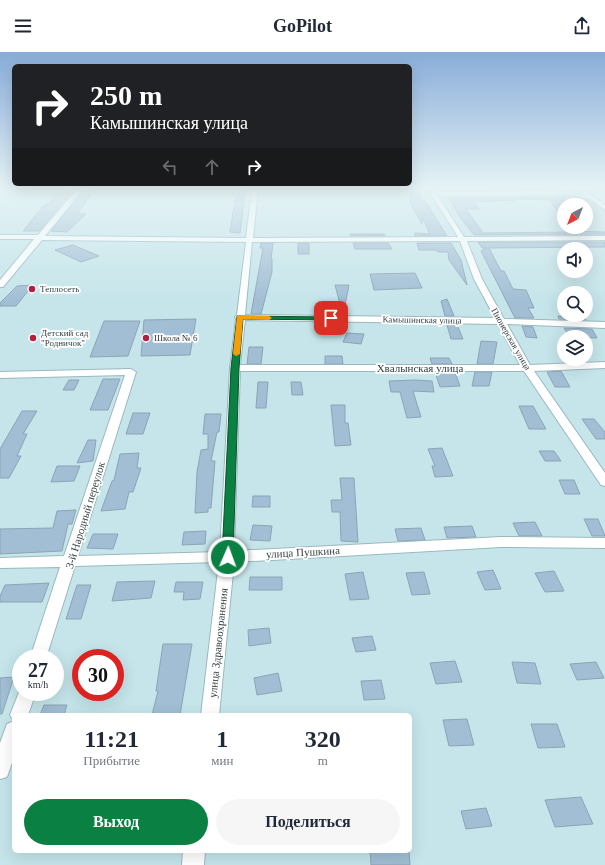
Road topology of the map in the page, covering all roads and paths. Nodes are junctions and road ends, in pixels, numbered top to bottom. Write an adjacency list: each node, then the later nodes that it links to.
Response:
1 (49, 226): 5 (street)
2 (250, 226): 7 (street, улица Здравоохранения)
3 (455, 226): 8 (street, Пионерская улица)
4 (0, 237): 5 (street)
5 (40, 237): 7 (street); 9 (street)
6 (605, 238): 8 (street)
7 (249, 240): 8 (street); 10 (street, улица Здравоохранения)
8 (463, 240): 11 (street, Пионерская улица)
9 (0, 285)
10 (239, 317): 11 (street, Камышинская улица); 14 (street, улица Здравоохранения)
11 (500, 321): 12 (street, Камышинская улица); 15 (street, Пионерская улица)
12 (605, 325)
13 (605, 365): 15 (street, Хвалынская улица)
14 (235, 368): 15 (street, Хвалынская улица); 19 (street, улица Здравоохранения)
15 (527, 368): 17 (street, Пионерская улица)
16 (0, 375): 20 (street, 3-й Народный переулок)
17 (605, 482)
18 (605, 543): 19 (street, улица Пушкина)
19 (228, 557): 20 (street, улица Пушкина); 25 (street, улица Здравоохранения)
20 (71, 560): 21 (street, улица Пушкина); 22 (street, 3-й Народный переулок)
21 (0, 562)
22 (41, 649)
23 (24, 701): 24 (street)
24 (20, 713)
25 (210, 713)
26 (12, 736): 27 (street)
27 (0, 770)
28 (194, 853): 29 (street)
29 (193, 865)

